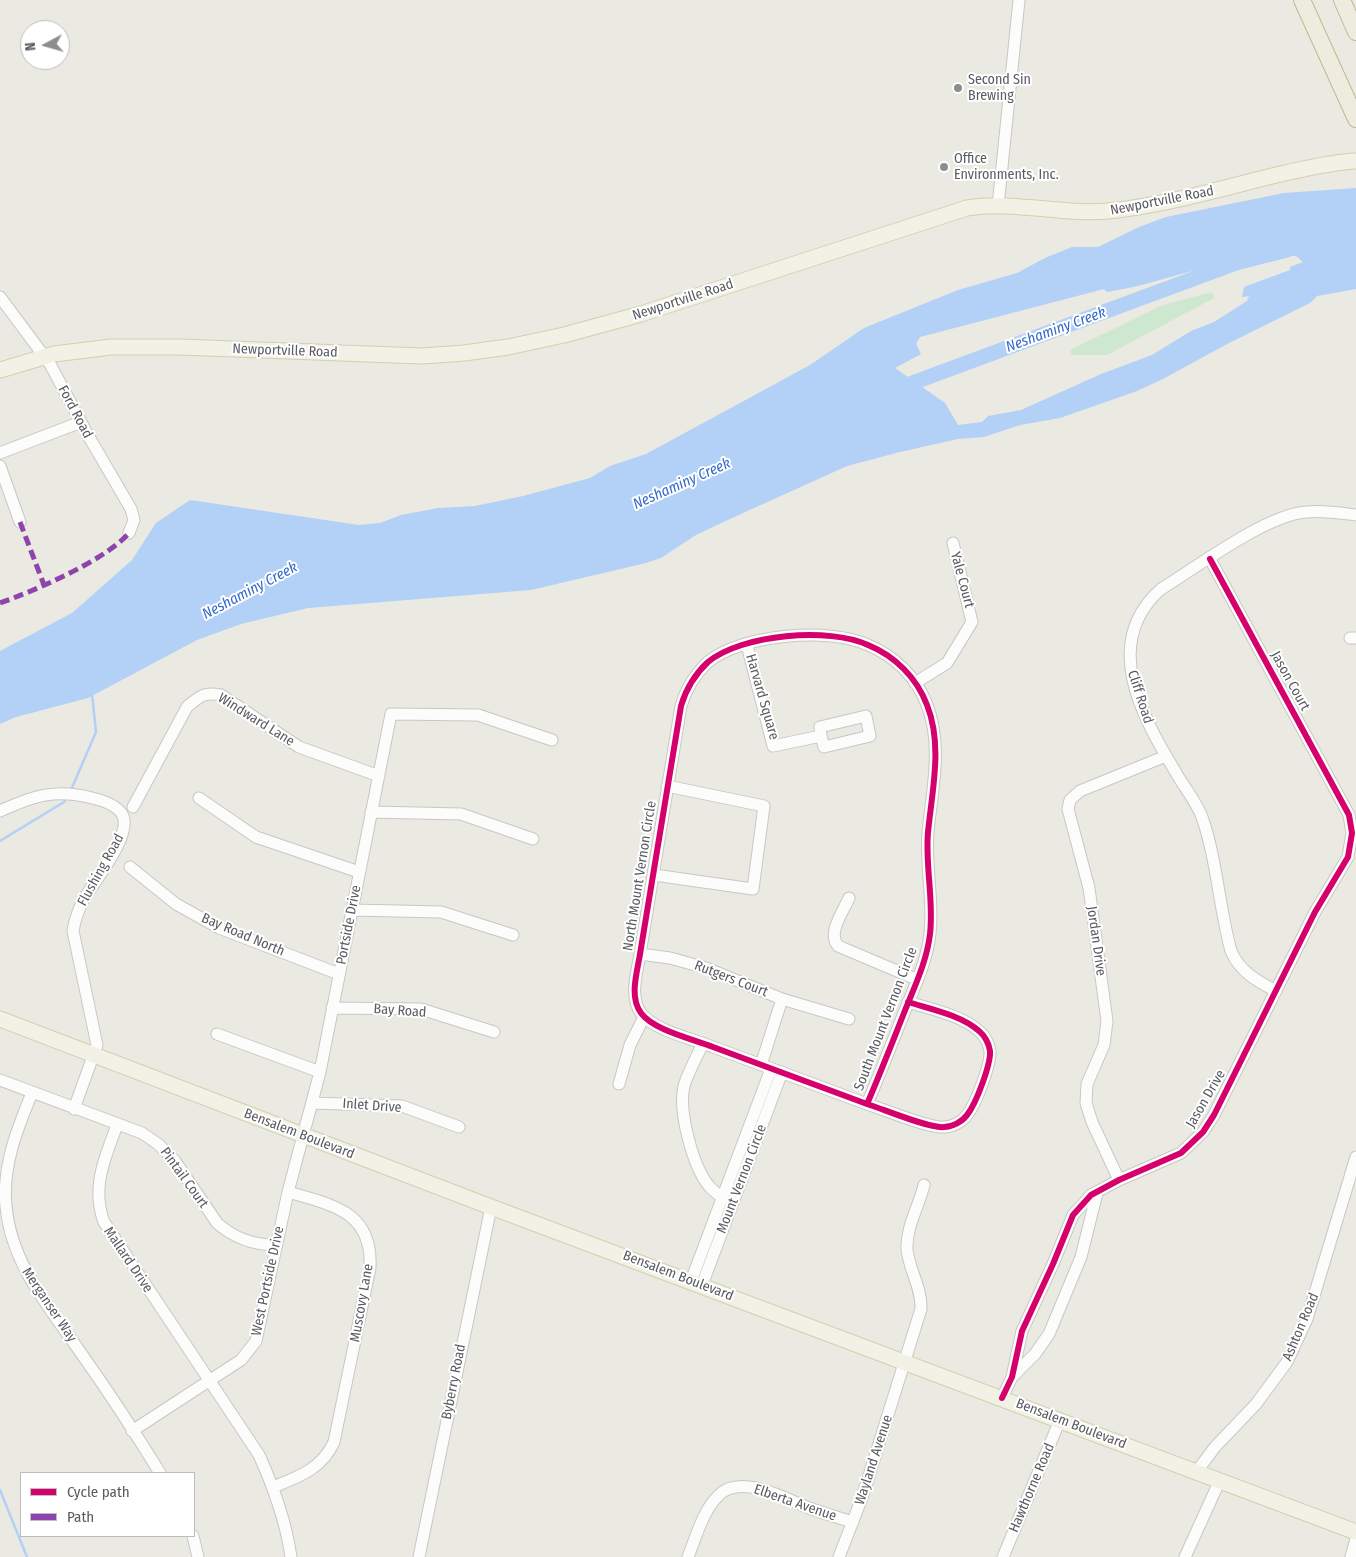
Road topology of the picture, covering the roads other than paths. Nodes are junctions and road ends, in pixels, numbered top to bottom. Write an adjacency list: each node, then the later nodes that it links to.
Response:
1 (1019, 0): 7 (street)
2 (1302, 0): 5 (highway)
3 (1342, 0): 4 (highway)
4 (1356, 32)
5 (1356, 119)
6 (1356, 161): 7 (main road, Newportville Road)
7 (998, 206): 9 (main road, Newportville Road)
8 (0, 297): 9 (street, Ford Road)
9 (44, 356): 10 (main road, Newportville Road); 11 (street, Ford Road)
10 (0, 370)
11 (81, 422): 12 (street); 16 (street, Ford Road)
12 (0, 453)
13 (0, 466): 15 (street)
14 (1356, 515): 18 (street, Cliff Road)
15 (20, 522)
16 (129, 533)
17 (953, 543): 20 (street, Yale Court)
18 (1210, 559): 23 (street, Cliff Road); 30 (street, Jason Court)
19 (747, 645): 20 (street, South Mount Vernon Circle); 21 (street, Harvard Square); 25 (street, North Mount Vernon Circle)
20 (916, 683): 40 (street, South Mount Vernon Circle)
21 (821, 736)
22 (552, 740): 24 (street, Portside Drive)
23 (1166, 756): 41 (street, Cliff Road); 64 (street, Jordan Drive)
24 (379, 776): 27 (street, Windward Lane); 29 (street, Portside Drive)
25 (667, 786): 34 (street, North Mount Vernon Circle); 34 (street)
26 (199, 798): 33 (street)
27 (134, 807)
28 (0, 811): 51 (street, Flushing Road)
29 (371, 812): 31 (street); 33 (street, Portside Drive)
30 (1352, 813): 41 (street, Jason Drive)
31 (533, 838)
32 (130, 867): 39 (street, Bay Road North)
33 (359, 872): 36 (street, Portside Drive)
34 (654, 875): 38 (street, North Mount Vernon Circle)
35 (849, 898): 40 (street)
36 (352, 910): 37 (street); 39 (street, Portside Drive)
37 (513, 936)
38 (640, 954): 42 (street, Rutgers Court); 45 (street, North Mount Vernon Circle)
39 (339, 974): 44 (street, Portside Drive)
40 (916, 980): 43 (street, South Mount Vernon Circle)
41 (1276, 991): 64 (street, Jason Drive)
42 (782, 999): 47 (street); 52 (street, Rutgers Court)
43 (908, 1002): 58 (street, South Mount Vernon Circle); 58 (street)
44 (332, 1008): 48 (street, Bay Road); 53 (street, Portside Drive)
45 (644, 1017): 50 (street); 55 (street)
46 (0, 1019): 51 (main road, Bensalem Boulevard)
47 (849, 1019)
48 (494, 1032)
49 (217, 1034): 53 (street)
50 (703, 1043): 52 (street); 68 (street)
51 (94, 1056): 59 (street, Flushing Road); 62 (main road, Bensalem Boulevard)
52 (771, 1069): 58 (street); 68 (street, Mount Vernon Circle); 71 (street, Mount Vernon Circle)
53 (320, 1072): 57 (street, Portside Drive)
54 (0, 1080): 56 (street)
55 (619, 1084)
56 (32, 1093): 59 (street, Pintail Court); 77 (street, Merganser Way)
57 (312, 1103): 61 (street, Inlet Drive); 62 (street, Portside Drive)
58 (867, 1104)
59 (74, 1109): 60 (street, Pintail Court)
60 (117, 1125): 70 (street, Pintail Court); 74 (street, Mallard Drive)
61 (459, 1127)
62 (304, 1136): 66 (street); 69 (main road, Bensalem Boulevard)
63 (1356, 1157): 78 (street, Ashton Road)
64 (1119, 1180): 67 (street, Jason Drive)
65 (924, 1186): 72 (street, Wayland Avenue)
66 (288, 1192): 70 (street, West Portside Drive); 81 (street, Muscovy Lane)
67 (1097, 1193): 73 (street, Jason Drive); 73 (street, Jason Drive)
68 (724, 1199): 71 (street, Mount Vernon Circle)
69 (491, 1207): 71 (main road, Bensalem Boulevard); 87 (street, Byberry Road)
70 (276, 1245): 74 (street, West Portside Drive)
71 (697, 1283): 72 (main road, Bensalem Boulevard)
72 (905, 1361): 75 (main road, Bensalem Boulevard); 82 (street, Wayland Avenue)
73 (1012, 1377): 75 (street, Jason Drive)
74 (210, 1380): 77 (street); 81 (street, Mallard Drive)
75 (1002, 1398): 76 (main road, Bensalem Boulevard)
76 (1060, 1420): 78 (main road, Bensalem Boulevard); 90 (street, Hawthorne Road)
77 (132, 1431): 79 (street, Merganser Way)
78 (1196, 1471): 80 (main road, Bensalem Boulevard)
79 (159, 1472)
80 (1220, 1480): 83 (main road, Bensalem Boulevard); 91 (street)
81 (273, 1487): 86 (street, Mallard Drive)
82 (853, 1522): 88 (street, Elberta Avenue); 89 (street, Wayland Avenue)
83 (1354, 1530): 92 (street)
84 (192, 1537): 85 (street)
85 (198, 1557)
86 (292, 1557)
87 (419, 1557)
88 (688, 1557)
89 (839, 1557)
90 (1003, 1557)
91 (1185, 1557)
92 (1351, 1557)

